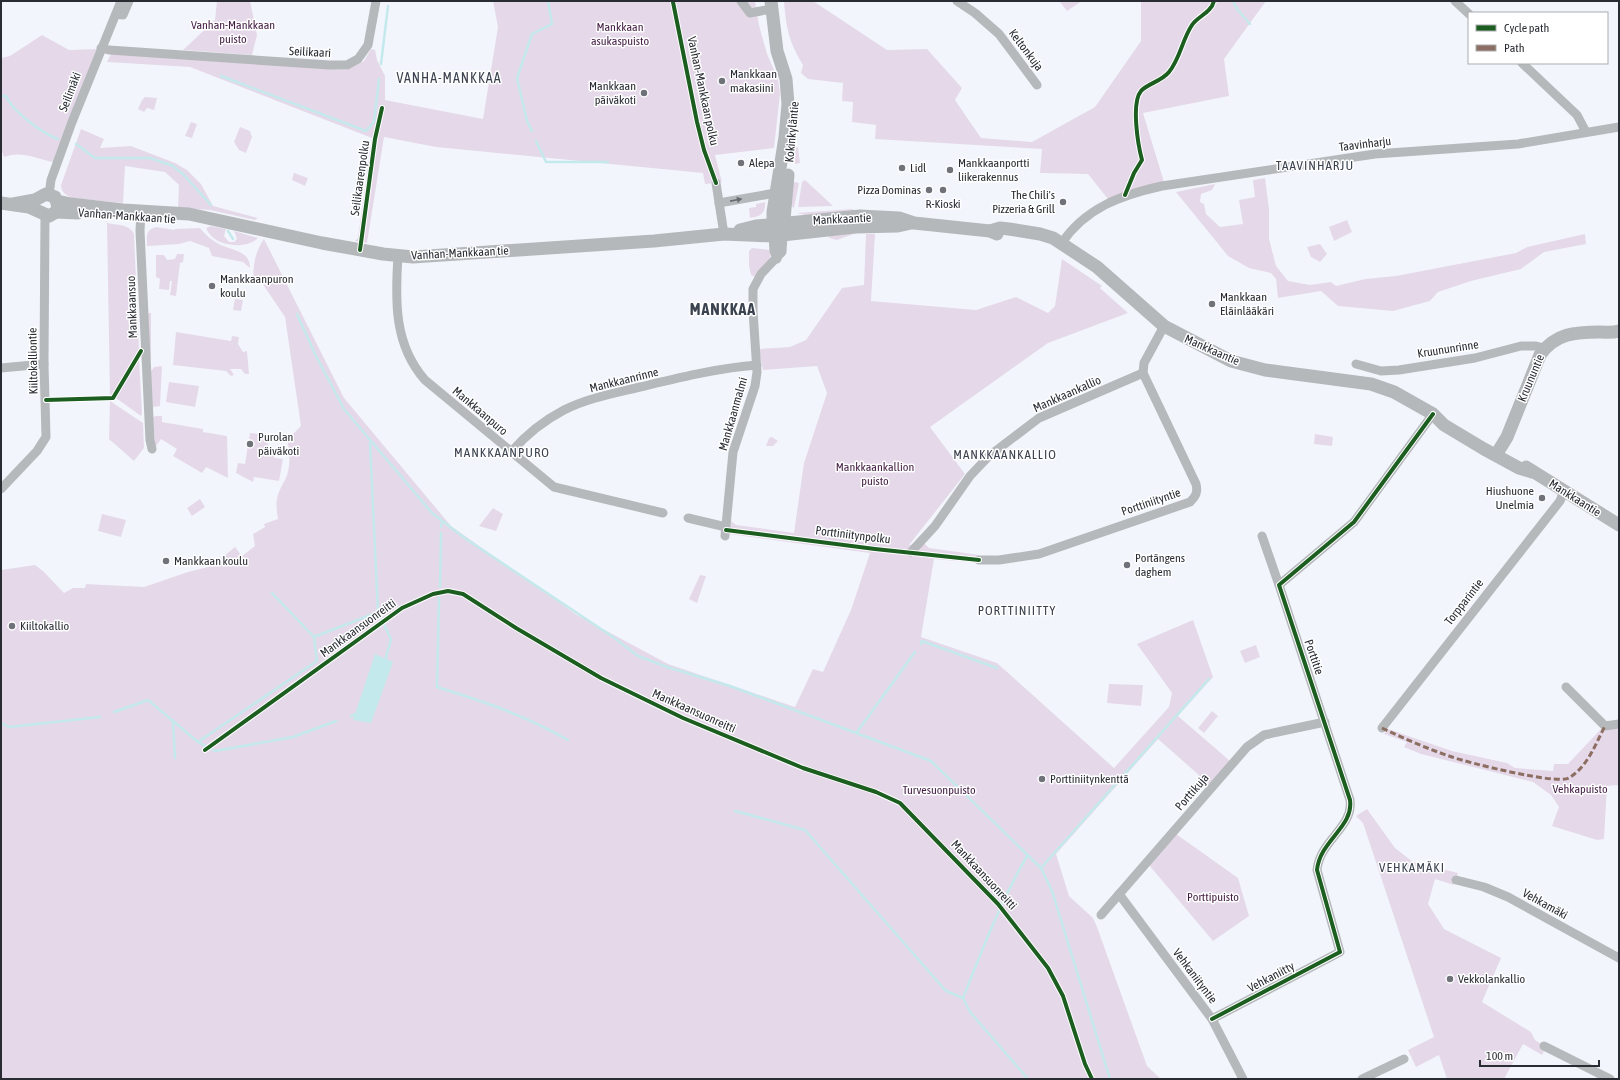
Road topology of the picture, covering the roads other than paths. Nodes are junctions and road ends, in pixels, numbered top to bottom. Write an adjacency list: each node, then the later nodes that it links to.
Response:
1 (121, 1): 9 (street, Seilimäki)
2 (129, 1): 9 (street)
3 (376, 1): 10 (street, Seilikaari)
4 (741, 1): 7 (street)
5 (957, 1): 12 (street, Keltonkuja)
6 (1455, 1): 8 (street)
7 (771, 5): 16 (main road, Kokinkyläntie)
8 (1468, 13)
9 (116, 14): 10 (street, Seilimäki)
10 (101, 48): 19 (street, Seilimäki)
11 (1523, 64): 14 (street)
12 (1037, 85)
13 (1619, 127): 14 (street, Taavinharju)
14 (1586, 132): 23 (street, Taavinharju)
15 (716, 183): 18 (street)
16 (781, 192): 18 (street, one-way to 16); 21 (main road, Kokinkyläntie)
17 (7, 203): 19 (main road, Vanhan-Mankkaan tie)
18 (719, 203): 22 (street)
19 (48, 205): 20 (main road, Vanhan-Mankkaan tie); 28 (street, Kiiltokalliontie)
20 (141, 215): 24 (main road, Vanhan-Mankkaan tie); 34 (street, Mankkaansuo)
21 (778, 230): 22 (main road, Vanhan-Mankkaan tie); 23 (main road, Mankkaantie); 30 (street, Mankkaanmalmi)
22 (724, 234): 24 (main road, Vanhan-Mankkaan tie)
23 (1062, 244): 25 (main road, Mankkaantie)
24 (398, 256): 35 (street, Mankkaanpuro)
25 (1164, 326): 32 (street); 33 (main road, Mankkaantie)
26 (1618, 332): 27 (main road, Kruununtie)
27 (1544, 348): 29 (street, Kruununrinne); 36 (main road, Kruununtie)
28 (44, 364): 31 (street); 37 (street, Kiiltokalliontie)
29 (1356, 364)
30 (757, 365): 35 (street, Mankkaanrinne); 42 (street, Mankkaanmalmi)
31 (1, 368)
32 (1143, 373): 45 (street, Mankkaankallio); 46 (street, Porttiniityntie)
33 (1433, 414): 36 (main road, Mankkaantie); 47 (street)
34 (152, 449)
35 (512, 451): 39 (street, Mankkaanpuro)
36 (1498, 452): 38 (main road, Mankkaantie)
37 (1, 489)
38 (1564, 491): 41 (main road, Mankkaantie); 51 (street, Torpparintie)
39 (663, 513)
40 (688, 518): 42 (street)
41 (1619, 525)
42 (726, 526): 43 (street, Mankkaanmalmi)
43 (725, 536)
44 (1262, 536): 47 (street, Porttitie)
45 (911, 552)
46 (979, 560)
47 (1279, 585): 49 (street, Porttitie)
48 (1566, 687): 50 (street)
49 (1325, 722): 53 (street, Porttikuja); 55 (street, Porttitie)
50 (1619, 724)
51 (1382, 728)
52 (1456, 880): 56 (street, Vehkamäki)
53 (1119, 894): 54 (street, Porttikuja); 57 (street, Vehkaniityntie)
54 (1101, 914)
55 (1340, 952): 57 (street, Vehkaniitty)
56 (1619, 958)
57 (1212, 1019): 60 (street, Vehkaniityntie)
58 (1544, 1046): 62 (street)
59 (1404, 1059): 61 (street)
60 (1243, 1079)
61 (1362, 1079)
62 (1610, 1079)

